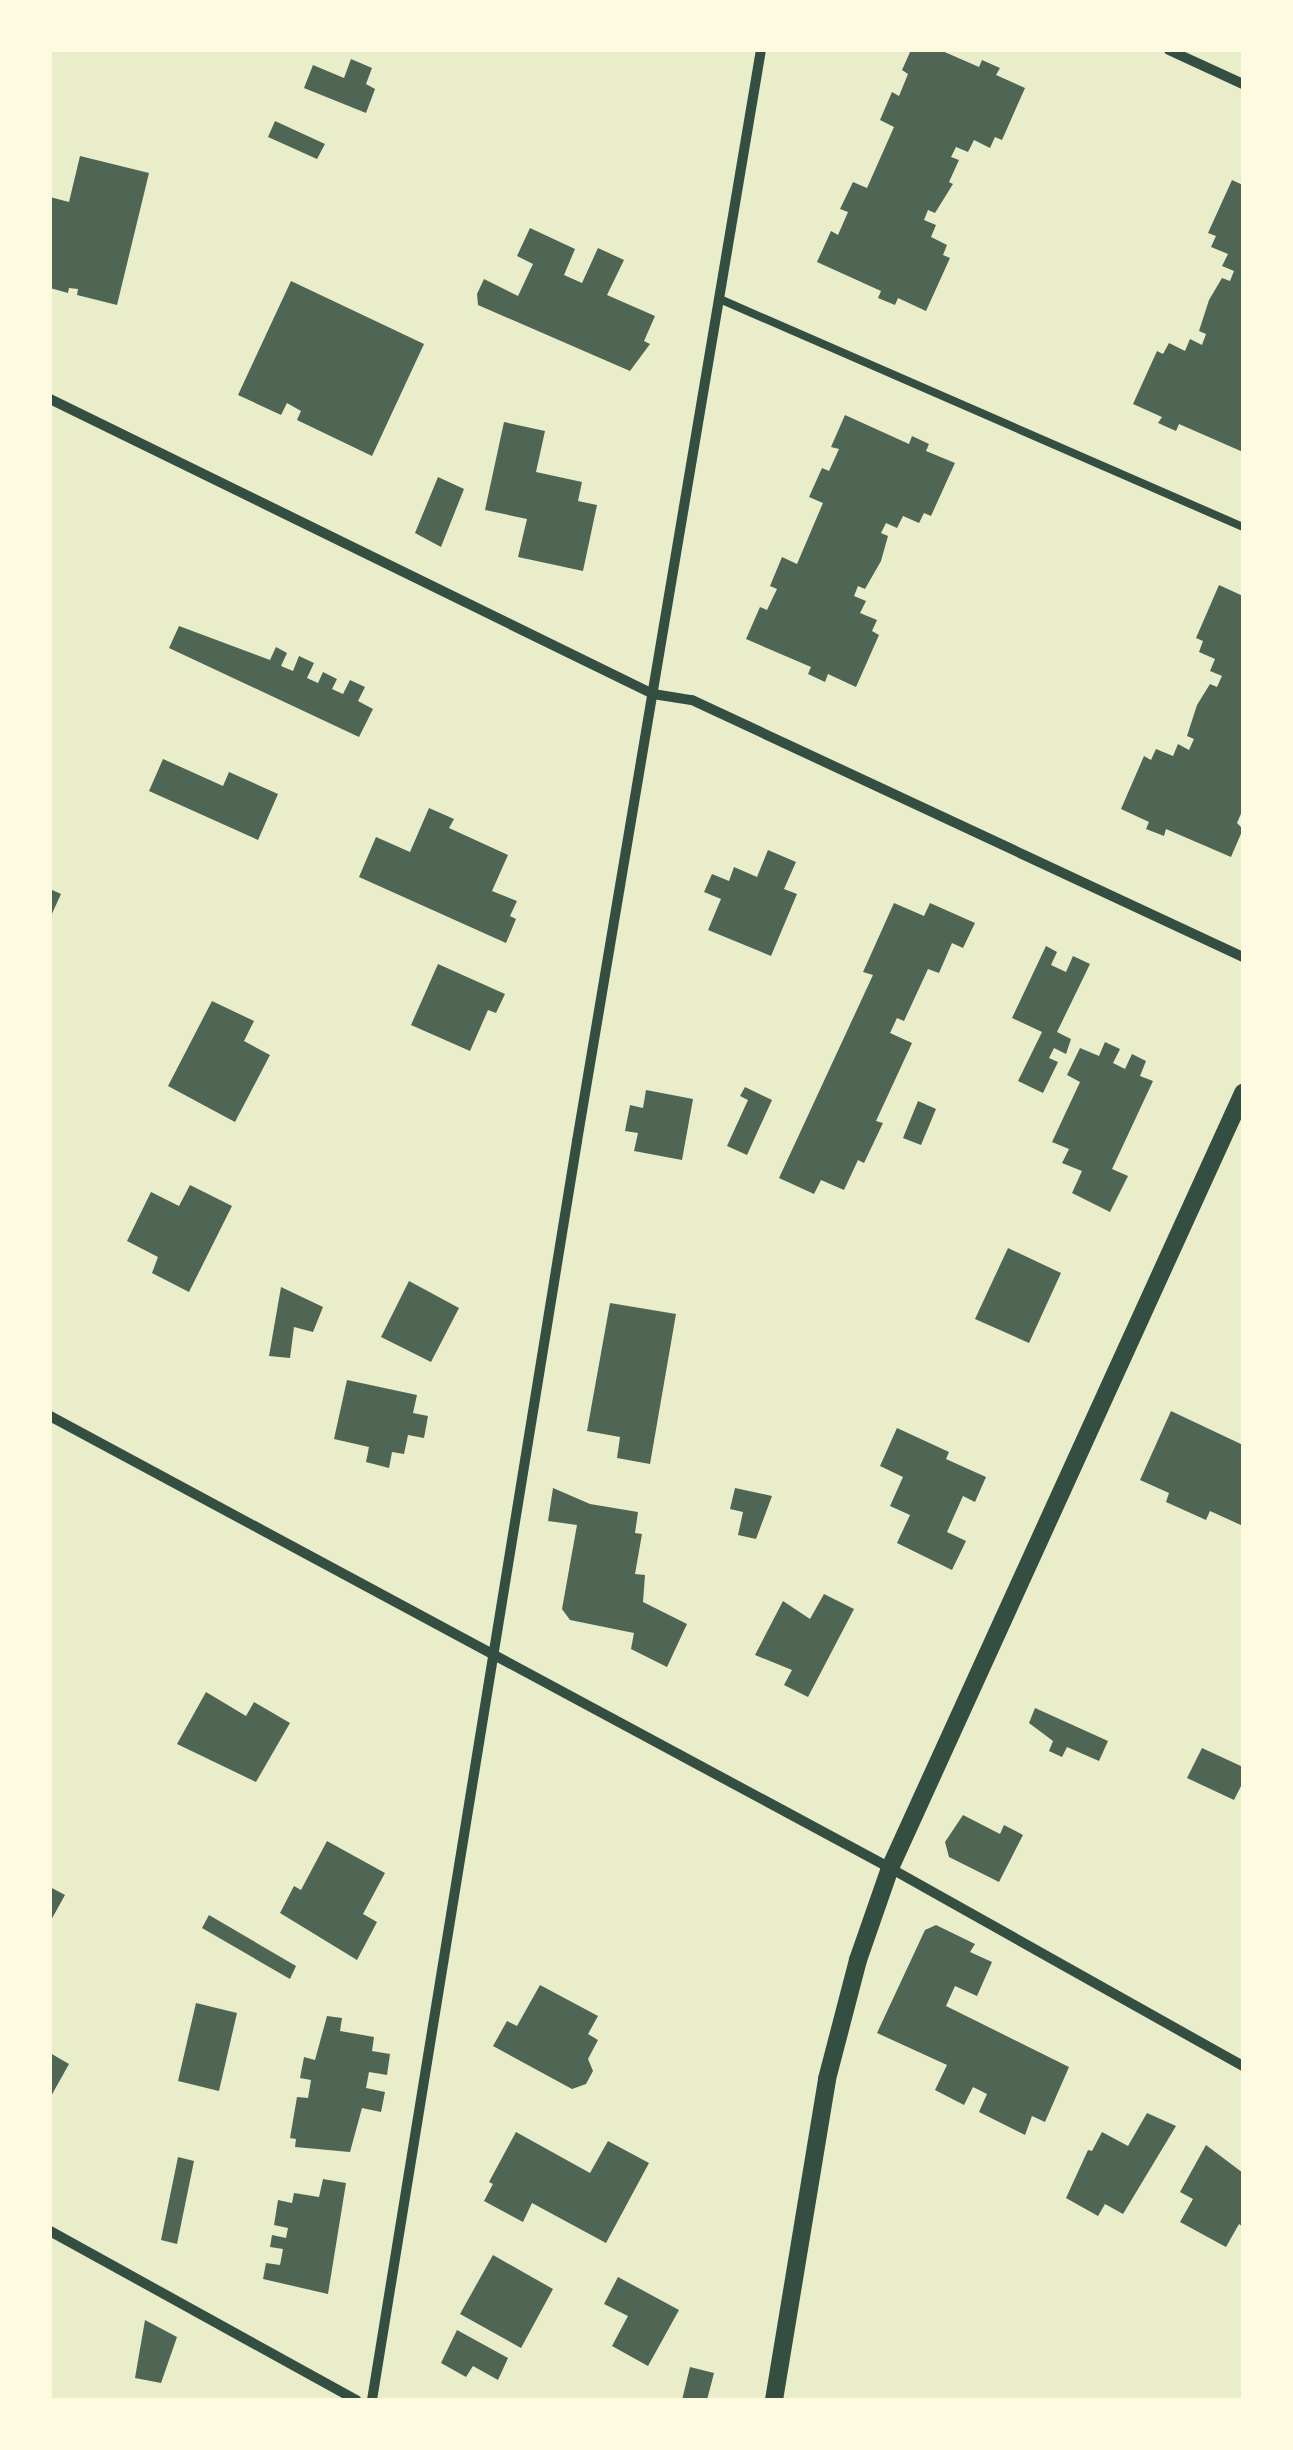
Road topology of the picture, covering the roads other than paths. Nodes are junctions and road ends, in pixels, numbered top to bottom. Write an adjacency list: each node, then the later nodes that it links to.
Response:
1 (762, 50): 4 (street)
2 (1169, 50): 3 (street)
3 (1243, 84)
4 (722, 300): 6 (lane); 7 (street)
5 (50, 399): 7 (street)
6 (1243, 526)
7 (653, 694): 8 (street); 11 (street)
8 (1243, 958)
9 (1243, 1094): 12 (street)
10 (50, 1416): 11 (street)
11 (492, 1656): 12 (street); 16 (street)
12 (890, 1868): 13 (street); 17 (street)
13 (1243, 2066)
14 (50, 2230): 15 (street)
15 (356, 2400)
16 (372, 2400)
17 (774, 2400)

